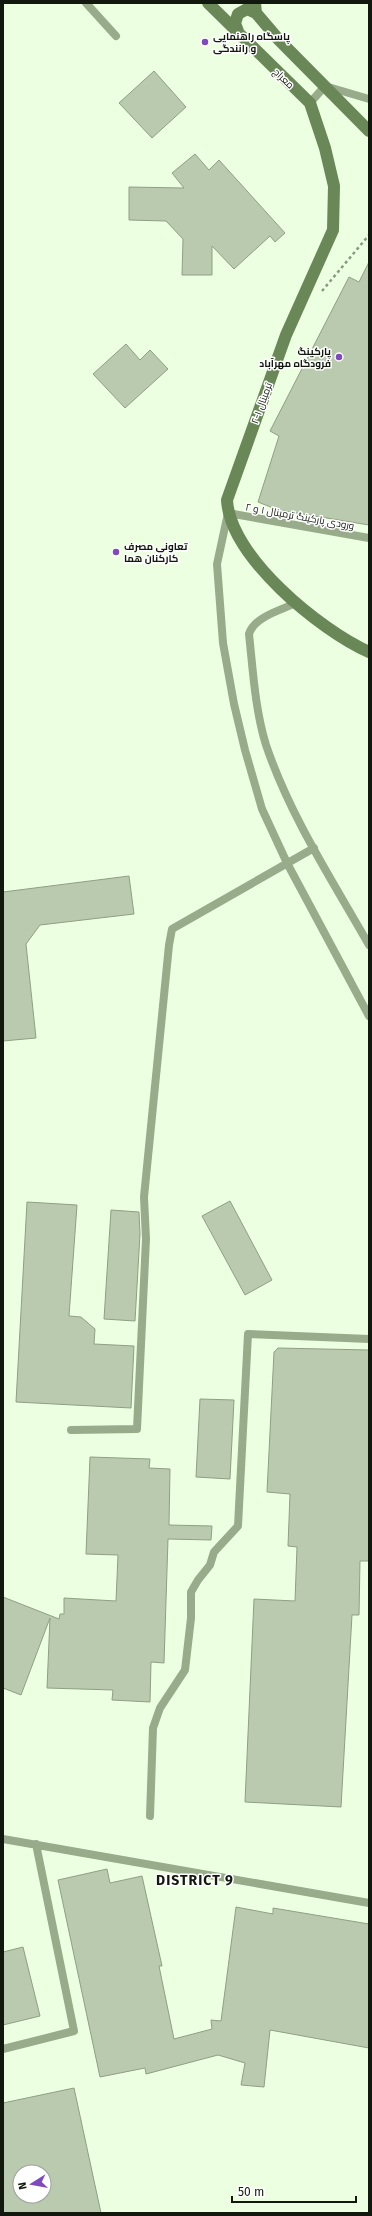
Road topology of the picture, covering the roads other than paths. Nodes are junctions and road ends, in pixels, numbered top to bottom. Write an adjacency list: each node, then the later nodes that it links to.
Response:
1 (86, 3): 5 (lane)
2 (208, 3): 4 (main road, معراج)
3 (256, 8): 4 (main road); 6 (main road)
4 (239, 34): 8 (main road, معراج)
5 (116, 36)
6 (325, 86): 7 (lane); 8 (lane); 9 (main road)
7 (369, 99)
8 (310, 103): 10 (main road, ترمینال ۱-۲)
9 (369, 131)
10 (228, 513): 11 (lane, ورودی پارکینگ ترمینال ۱ و ۲); 12 (main road); 15 (lane)
11 (369, 538)
12 (296, 603): 13 (main road); 14 (lane)
13 (369, 652)
14 (314, 848): 15 (lane); 16 (lane)
15 (287, 863): 17 (lane); 19 (lane)
16 (369, 945)
17 (369, 1016)
18 (369, 1339): 20 (lane)
19 (71, 1430)
20 (150, 1816)
21 (3, 1839): 22 (lane)
22 (36, 1844): 23 (lane); 24 (lane)
23 (369, 1903)
24 (3, 2049)

